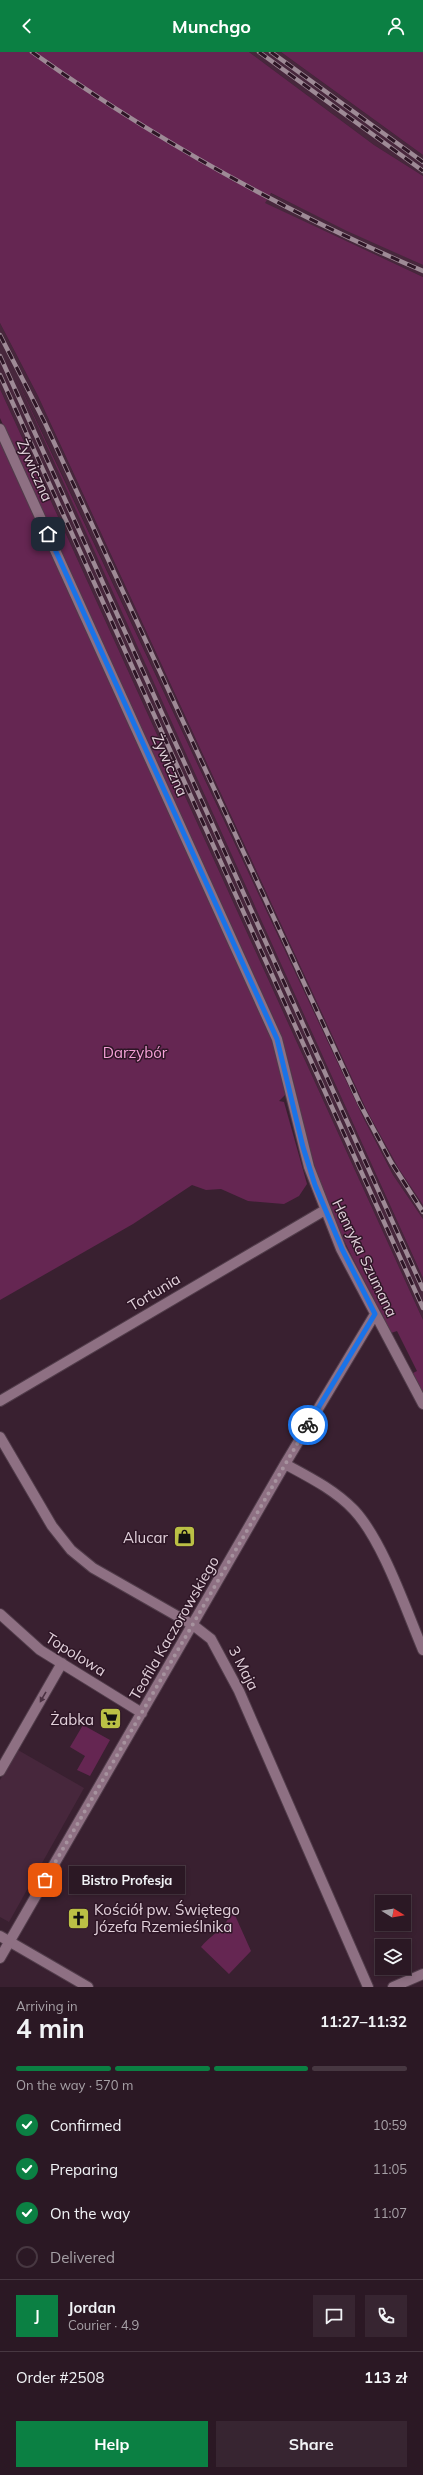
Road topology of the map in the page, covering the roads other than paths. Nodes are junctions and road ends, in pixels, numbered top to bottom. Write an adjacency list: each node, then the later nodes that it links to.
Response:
1 (0, 429): 2 (street, Żywiczna)
2 (296, 1119): 3 (street, Henryka Szumana)
3 (325, 1210): 4 (street, Henryka Szumana); 5 (street, Tortunia)
4 (375, 1314): 6 (street, Henryka Szumana); 8 (street, Teofila Kaczorowskiego)
5 (0, 1401)
6 (423, 1404)
7 (0, 1437): 10 (street, 3 Maja)
8 (285, 1464): 10 (street, Teofila Kaczorowskiego); 11 (street)
9 (0, 1614): 12 (street, Topolowa)
10 (193, 1625): 13 (street, Teofila Kaczorowskiego); 21 (street, 3 Maja)
11 (423, 1650)
12 (62, 1663): 13 (street, Topolowa); 14 (street, one-way to 14)
13 (142, 1713): 17 (street, Teofila Kaczorowskiego)
14 (3, 1758): 15 (street)
15 (0, 1771)
16 (0, 1936): 17 (street)
17 (10, 1941): 18 (street, Teofila Kaczorowskiego); 20 (street)
18 (0, 1958)
19 (423, 1974): 22 (street)
20 (88, 1987)
21 (368, 1987)
22 (393, 1987)

